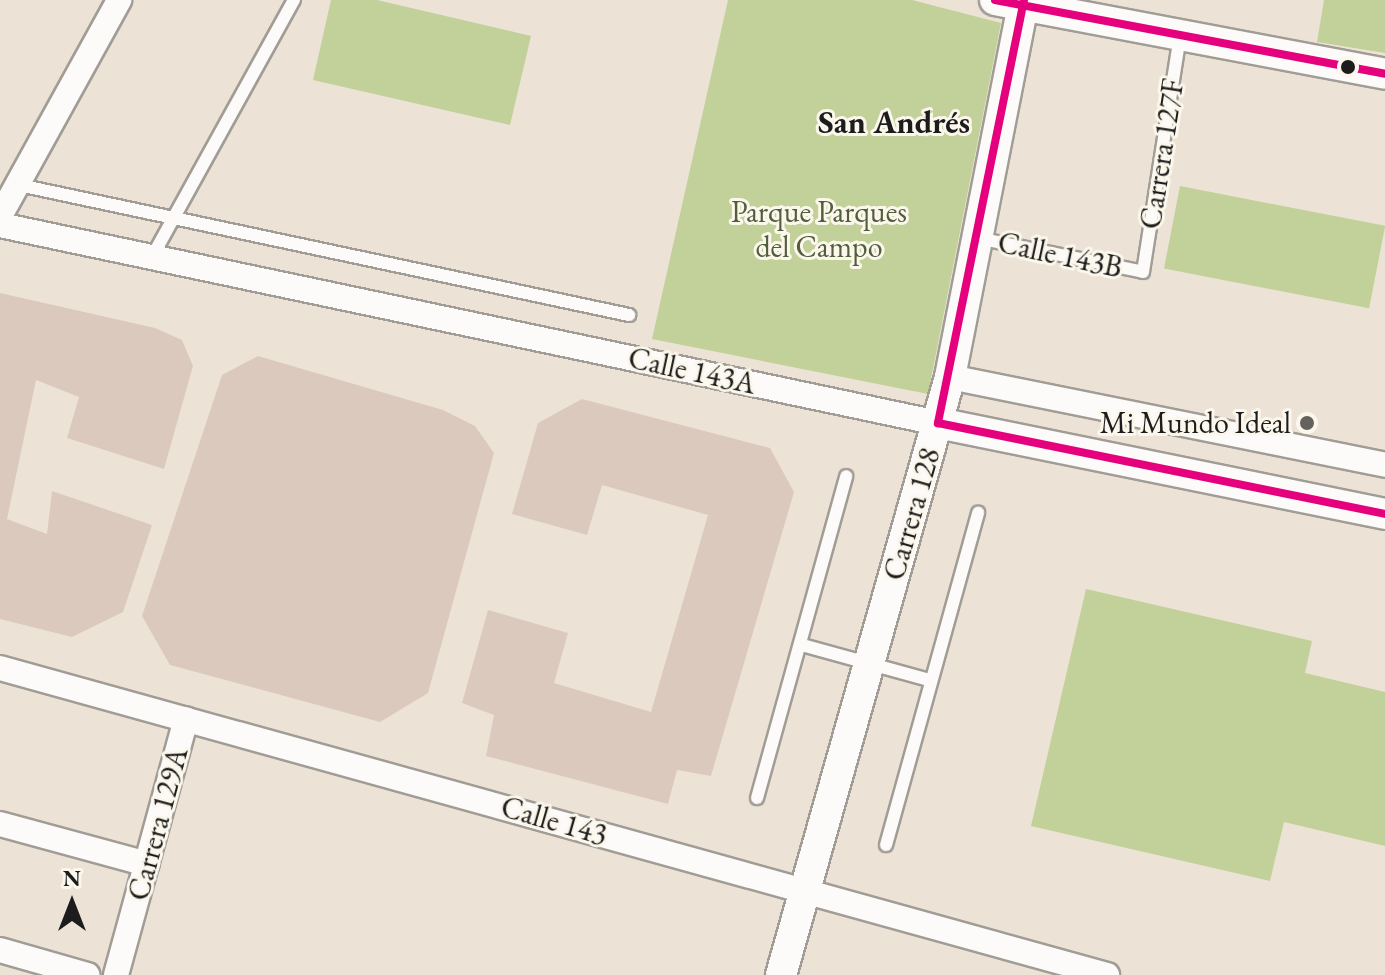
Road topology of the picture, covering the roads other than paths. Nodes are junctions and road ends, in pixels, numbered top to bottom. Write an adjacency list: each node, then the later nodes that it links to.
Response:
1 (119, 0): 6 (street)
2 (294, 0): 8 (lane)
3 (1014, 2): 4 (street); 10 (street, Carrera 128)
4 (1180, 36): 5 (street); 12 (lane, Carrera 127F)
5 (1385, 74)
6 (10, 182): 7 (street); 8 (lane)
7 (0, 216)
8 (174, 217): 11 (lane); 13 (lane)
9 (0, 225): 11 (street, Calle 143A)
10 (978, 238): 12 (lane, Calle 143B); 14 (street, Carrera 128)
11 (152, 257): 15 (street, Calle 143A)
12 (1143, 272)
13 (629, 315)
14 (950, 377): 15 (street, Carrera 128); 16 (street)
15 (938, 423): 19 (street, Calle 143A); 21 (street, Carrera 128)
16 (1385, 465)
17 (846, 476): 20 (lane)
18 (978, 513): 23 (lane)
19 (1385, 514)
20 (802, 645): 21 (lane); 25 (lane)
21 (869, 664): 23 (lane); 29 (street, Carrera 128)
22 (0, 668): 24 (street, Calle 143)
23 (929, 680): 27 (lane)
24 (186, 719): 28 (street, Carrera 129A); 29 (street, Calle 143)
25 (757, 798)
26 (0, 824): 28 (street)
27 (886, 845)
28 (147, 864): 32 (street, Carrera 129A)
29 (804, 891): 33 (street, Carrera 128); 34 (street, Calle 143)
30 (0, 950): 31 (street)
31 (87, 975)
32 (116, 975)
33 (781, 975)
34 (1107, 975)

